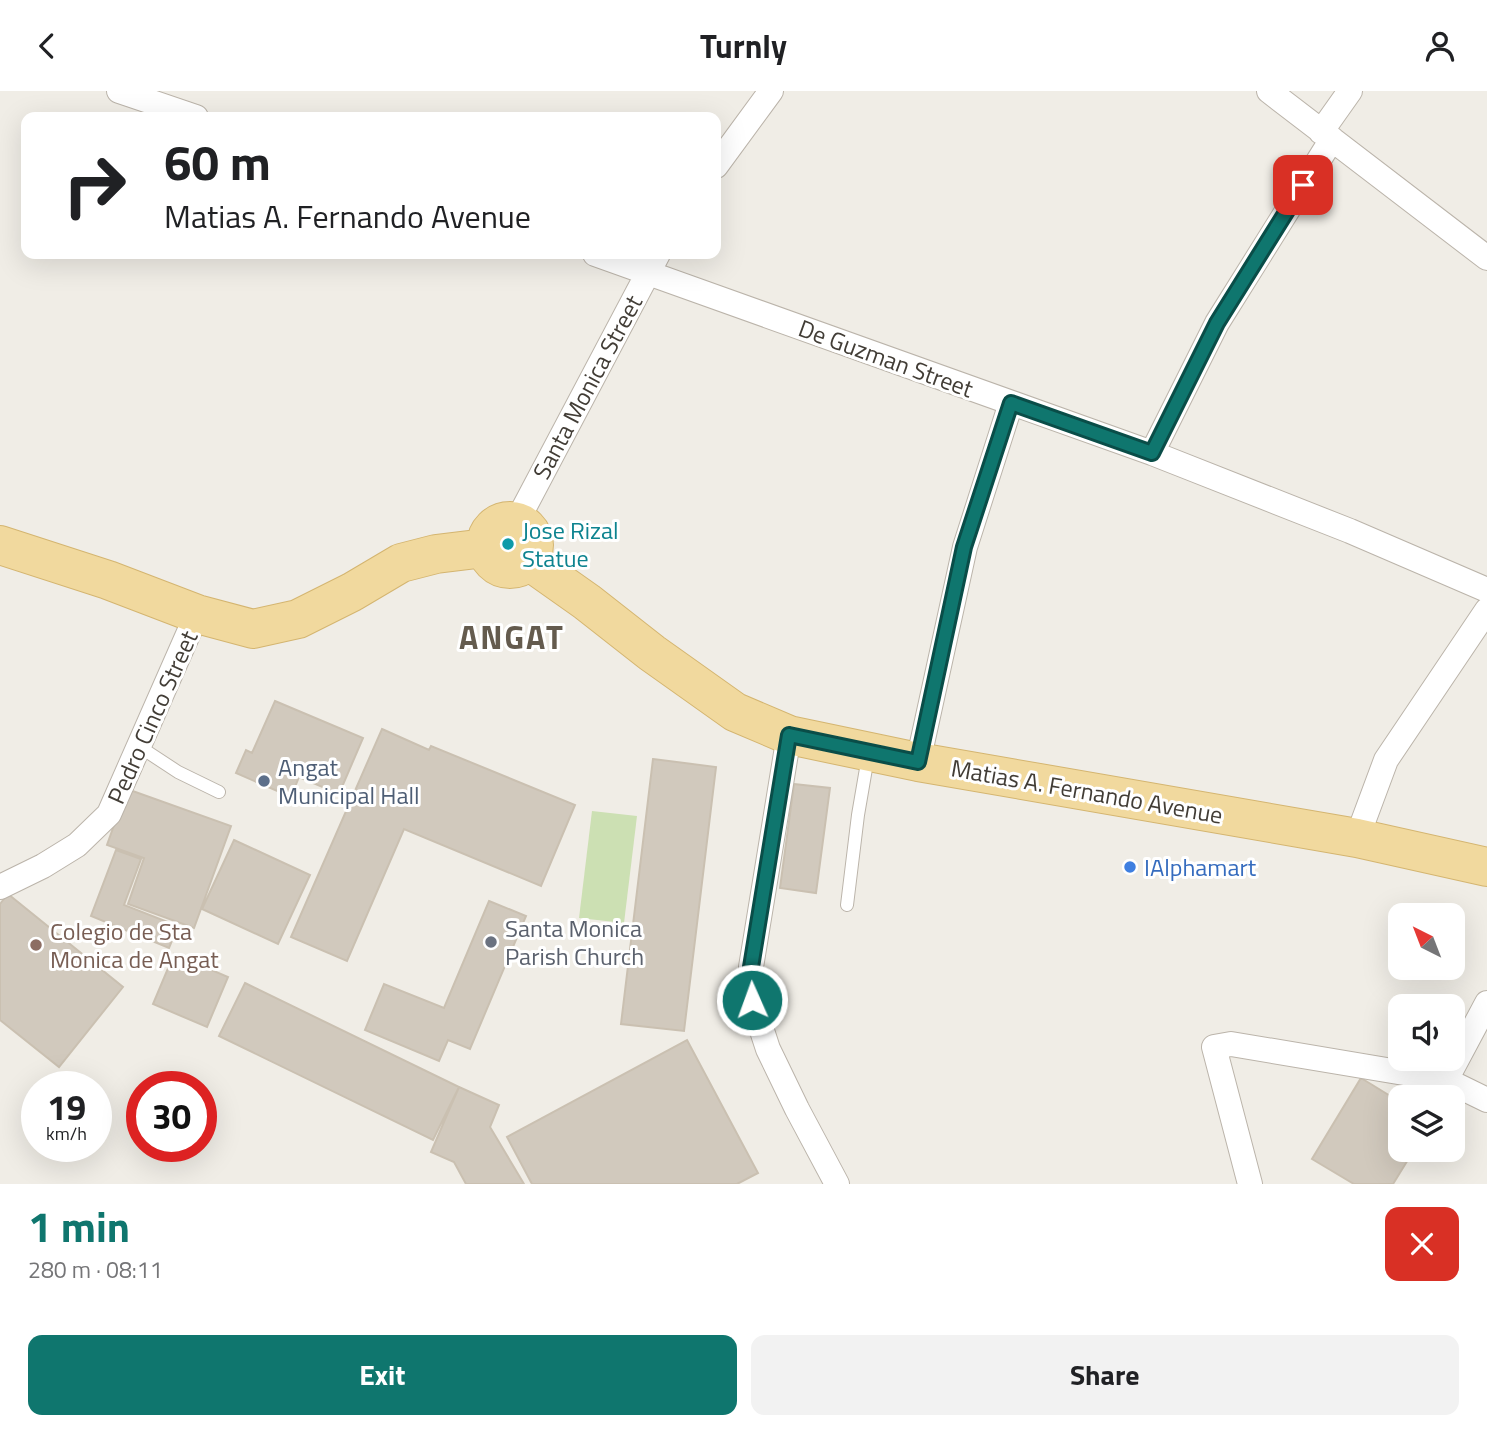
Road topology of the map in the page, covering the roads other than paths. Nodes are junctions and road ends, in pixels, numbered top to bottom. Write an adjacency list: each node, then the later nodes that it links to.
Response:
1 (119, 91): 5 (street)
2 (771, 91): 7 (street)
3 (1269, 91): 6 (street)
4 (1350, 91): 6 (street)
5 (181, 112)
6 (1326, 135): 8 (street); 12 (street)
7 (721, 159)
8 (1487, 258)
9 (627, 259): 10 (street, De Guzman Street)
10 (653, 263): 11 (street, De Guzman Street); 13 (street, Santa Monica Street)
11 (1011, 403): 12 (street, De Guzman Street); 23 (street)
12 (1152, 453): 17 (street, De Guzman Street)
13 (517, 521): 15 (main road); 16 (main road)
14 (0, 545): 19 (main road)
15 (485, 548): 16 (main road); 19 (main road)
16 (529, 561): 20 (main road, Matias A. Fernando Avenue)
17 (1487, 590)
18 (1487, 610): 25 (street)
19 (197, 614): 21 (street, Pedro Cinco Street)
20 (789, 735): 22 (main road, Matias A. Fernando Avenue); 32 (street)
21 (139, 747): 24 (lane); 27 (street, Pedro Cinco Street)
22 (868, 753): 23 (main road, Matias A. Fernando Avenue); 28 (lane)
23 (918, 762): 25 (main road, Matias A. Fernando Avenue)
24 (219, 792)
25 (1357, 838): 26 (main road, Matias A. Fernando Avenue)
26 (1487, 867)
27 (0, 887)
28 (847, 905)
29 (1487, 1003): 30 (street)
30 (1446, 1080): 31 (street); 33 (street)
31 (1487, 1100)
32 (837, 1184)
33 (1250, 1184)

